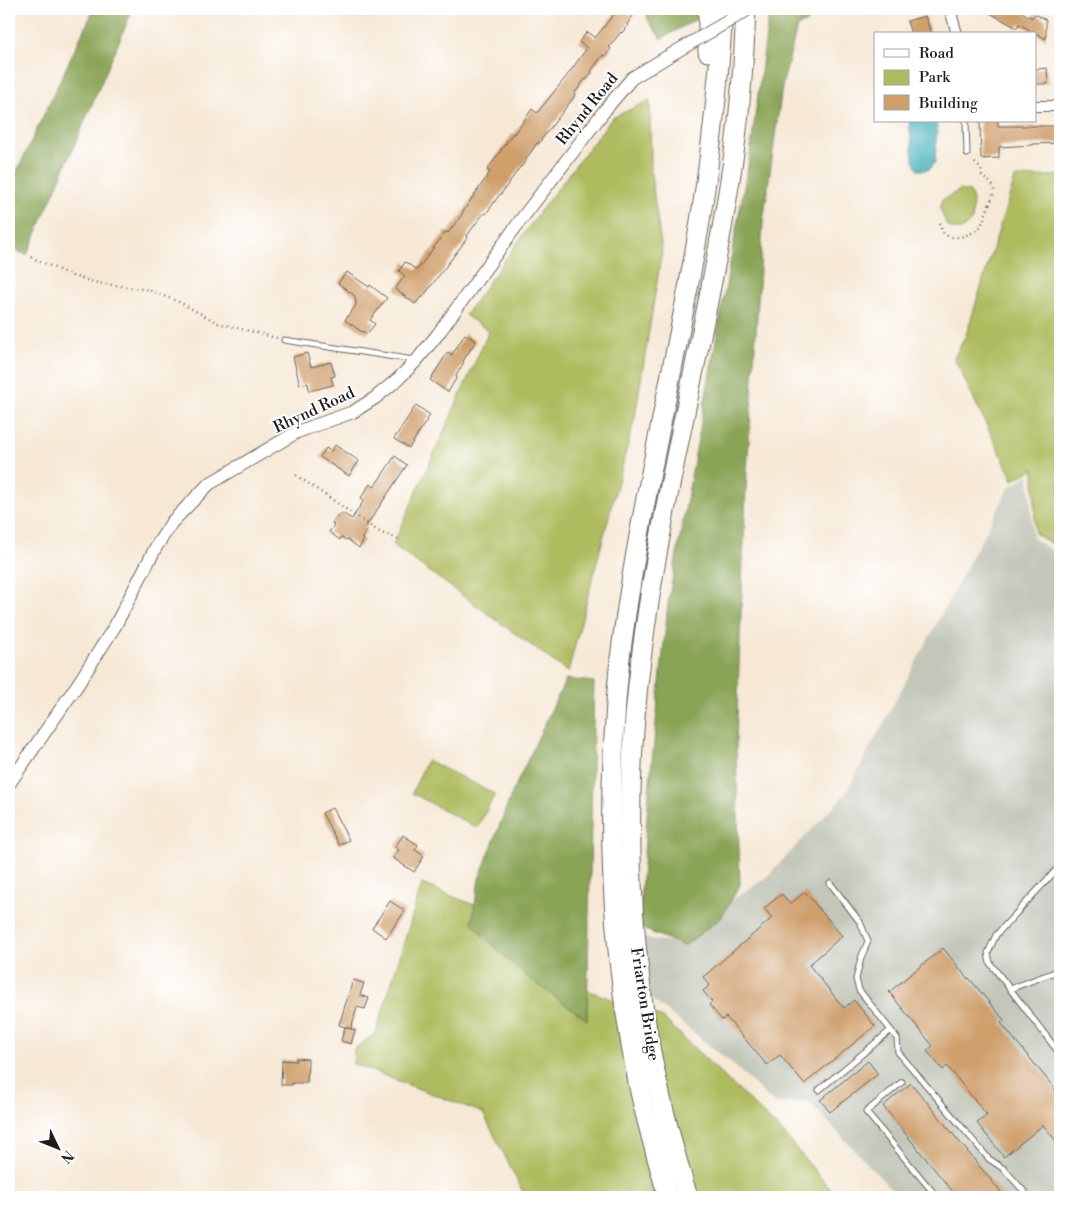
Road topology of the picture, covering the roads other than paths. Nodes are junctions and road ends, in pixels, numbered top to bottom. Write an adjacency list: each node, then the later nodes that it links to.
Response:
1 (708, 9): 10 (highway)
2 (723, 9): 10 (highway)
3 (748, 9): 12 (street, Rhynd Road, bridge); 24 (highway, Friarton Bridge)
4 (953, 9): 5 (street)
5 (956, 32)
6 (1036, 106): 7 (street)
7 (1060, 106)
8 (966, 122): 9 (lane)
9 (967, 154)
10 (703, 203): 23 (highway, Friarton Bridge)
11 (284, 340): 12 (lane)
12 (417, 360): 13 (street, Rhynd Road)
13 (9, 784)
14 (1060, 866): 17 (lane)
15 (830, 884): 18 (lane)
16 (1060, 970): 17 (lane)
17 (1010, 989): 19 (lane)
18 (891, 1030): 21 (lane); 26 (lane)
19 (1060, 1054)
20 (902, 1082): 25 (lane)
21 (819, 1090)
22 (1060, 1194): 27 (lane)
23 (668, 1197)
24 (688, 1197)
25 (937, 1197)
26 (1029, 1197)
27 (1055, 1197)

